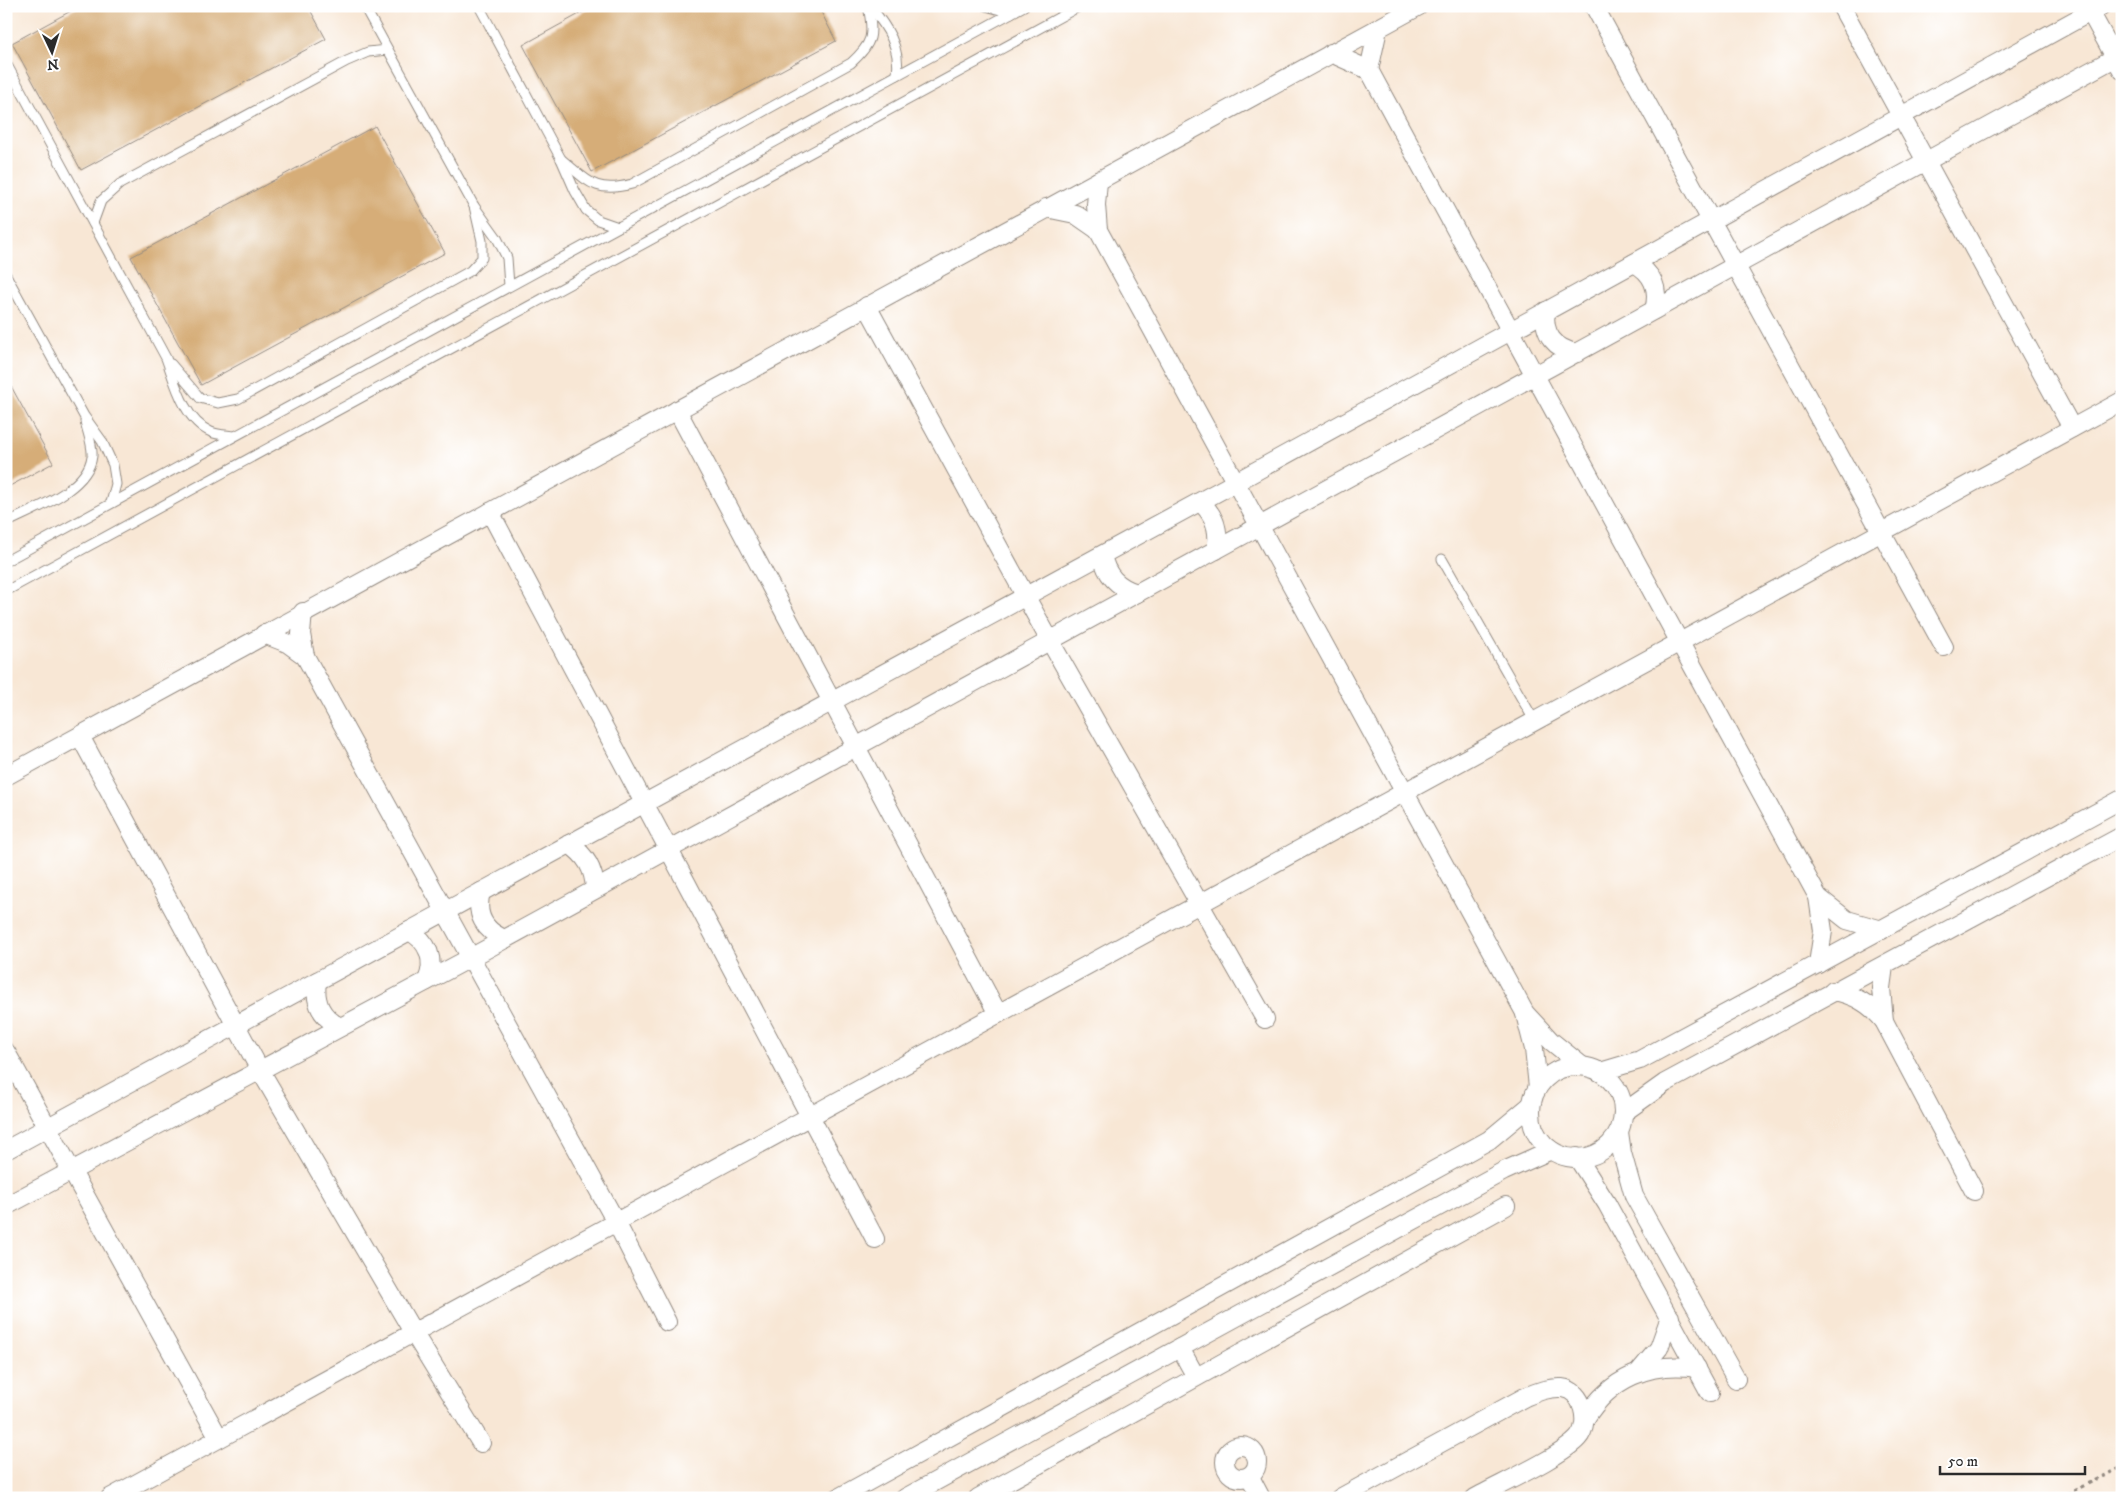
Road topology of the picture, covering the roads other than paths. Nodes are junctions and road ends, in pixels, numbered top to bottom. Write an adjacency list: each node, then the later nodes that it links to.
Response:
1 (364, 6): 13 (lane)
2 (869, 6): 18 (lane); 20 (lane)
3 (986, 6): 11 (lane)
4 (1024, 6): 11 (lane)
5 (1080, 6): 56 (lane)
6 (1419, 6): 12 (street)
7 (1594, 6): 25 (street)
8 (1840, 6): 19 (street)
9 (481, 8): 20 (lane)
10 (2093, 8): 15 (street); 19 (street)
11 (1011, 13): 18 (lane)
12 (1378, 29): 14 (street); 17 (street)
13 (388, 50): 23 (lane); 26 (lane)
14 (1331, 53): 17 (street); 22 (street)
15 (2120, 61): 21 (street)
16 (6, 63): 26 (lane)
17 (1370, 70): 36 (street)
18 (897, 75): 27 (lane)
19 (1901, 116): 21 (street); 25 (street)
20 (562, 159): 27 (lane)
21 (1926, 162): 30 (street); 43 (street)
22 (1098, 181): 24 (street); 28 (street)
23 (474, 206): 32 (lane); 38 (lane)
24 (1046, 208): 28 (street); 33 (street)
25 (1712, 220): 29 (street); 30 (street)
26 (93, 223): 38 (lane)
27 (618, 227): 32 (lane)
28 (1098, 230): 45 (street)
29 (1634, 263): 34 (street); 35 (street)
30 (1736, 265): 34 (street); 51 (street)
31 (6, 275): 42 (lane)
32 (509, 286): 44 (lane)
33 (867, 306): 41 (street); 58 (street)
34 (1654, 310): 37 (street)
35 (1546, 311): 36 (street); 37 (street)
36 (1510, 331): 39 (street); 45 (street)
37 (1577, 352): 39 (street)
38 (166, 358): 44 (lane)
39 (1534, 376): 50 (street); 62 (street)
40 (2122, 401): 43 (street)
41 (677, 410): 48 (street); 65 (street)
42 (84, 416): 47 (lane); 49 (lane)
43 (2072, 428): 51 (street)
44 (234, 436): 47 (lane)
45 (1236, 482): 46 (street); 50 (street)
46 (1200, 502): 52 (street); 53 (street)
47 (111, 504): 55 (lane)
48 (490, 512): 59 (street); 72 (street)
49 (6, 524)
50 (1260, 526): 52 (street); 70 (street)
51 (1882, 532): 62 (street); 63 (street)
52 (1216, 550): 57 (street)
53 (1102, 555): 57 (street); 58 (street)
54 (1442, 559): 66 (lane)
55 (6, 560)
56 (6, 591)
57 (1137, 593): 61 (street)
58 (1026, 596): 61 (street); 65 (street)
59 (303, 612): 60 (street); 64 (street)
60 (264, 634): 64 (street); 67 (street)
61 (1050, 641): 68 (street); 79 (street)
62 (1679, 643): 66 (street); 78 (street)
63 (1944, 648)
64 (305, 656): 80 (street)
65 (831, 702): 68 (street); 72 (street)
66 (1535, 722): 70 (street)
67 (80, 736): 69 (street); 94 (street)
68 (855, 747): 75 (street); 91 (street)
69 (6, 776)
70 (1405, 793): 79 (street); 90 (street)
71 (2122, 799): 81 (street)
72 (645, 803): 74 (street); 75 (street)
73 (2122, 836): 86 (street)
74 (569, 844): 76 (street); 77 (street)
75 (669, 849): 76 (street); 103 (street)
76 (595, 889): 83 (street)
77 (481, 892): 80 (street); 83 (street)
78 (1818, 897): 81 (street); 85 (street)
79 (1199, 904): 91 (street); 92 (street)
80 (446, 911): 82 (street); 84 (street)
81 (1882, 930): 85 (street)
82 (409, 932): 87 (street); 88 (street)
83 (505, 939): 84 (street)
84 (472, 957): 87 (street); 113 (street)
85 (1818, 964): 99 (street)
86 (1884, 966): 89 (street); 93 (street)
87 (427, 980): 95 (street)
88 (317, 981): 94 (street); 95 (street)
89 (1834, 991): 93 (street); 102 (street)
90 (1525, 1013): 97 (street); 100 (street)
91 (998, 1014): 103 (street)
92 (1265, 1019)
93 (1884, 1021): 110 (street)
94 (236, 1025): 98 (street); 104 (street)
95 (340, 1027): 98 (street)
96 (6, 1052): 104 (street)
97 (1582, 1066): 99 (street); 100 (street)
98 (260, 1070): 109 (street); 117 (street)
99 (1600, 1072): 102 (street)
100 (1538, 1086): 101 (street)
101 (1531, 1105): 107 (street); 131 (street)
102 (1623, 1112): 105 (street)
103 (810, 1116): 113 (street); 114 (street)
104 (48, 1128): 106 (street); 109 (street)
105 (1619, 1132): 108 (street); 122 (street)
106 (6, 1150)
107 (1551, 1150): 108 (street); 118 (street)
108 (1577, 1157): 115 (street)
109 (72, 1171): 111 (street); 127 (street)
110 (1974, 1191)
111 (6, 1206)
112 (1506, 1206): 121 (street)
113 (616, 1222): 116 (street); 117 (street)
114 (875, 1239)
115 (1670, 1317): 119 (street); 120 (street)
116 (667, 1322)
117 (413, 1332): 127 (street); 128 (street)
118 (1180, 1348): 121 (street); 132 (street)
119 (1697, 1368): 120 (street); 125 (street)
120 (1638, 1373): 123 (street)
121 (1196, 1377): 133 (street)
122 (1736, 1380)
123 (1617, 1385): 124 (street); 126 (street)
124 (1565, 1388): 126 (street); 135 (street)
125 (1710, 1393)
126 (1585, 1419): 136 (street)
127 (219, 1438): 130 (street)
128 (481, 1443)
129 (1250, 1477): 134 (street)
130 (110, 1498)
131 (838, 1498)
132 (905, 1498)
133 (978, 1498)
134 (1261, 1498)
135 (1340, 1498)
136 (1475, 1498)

